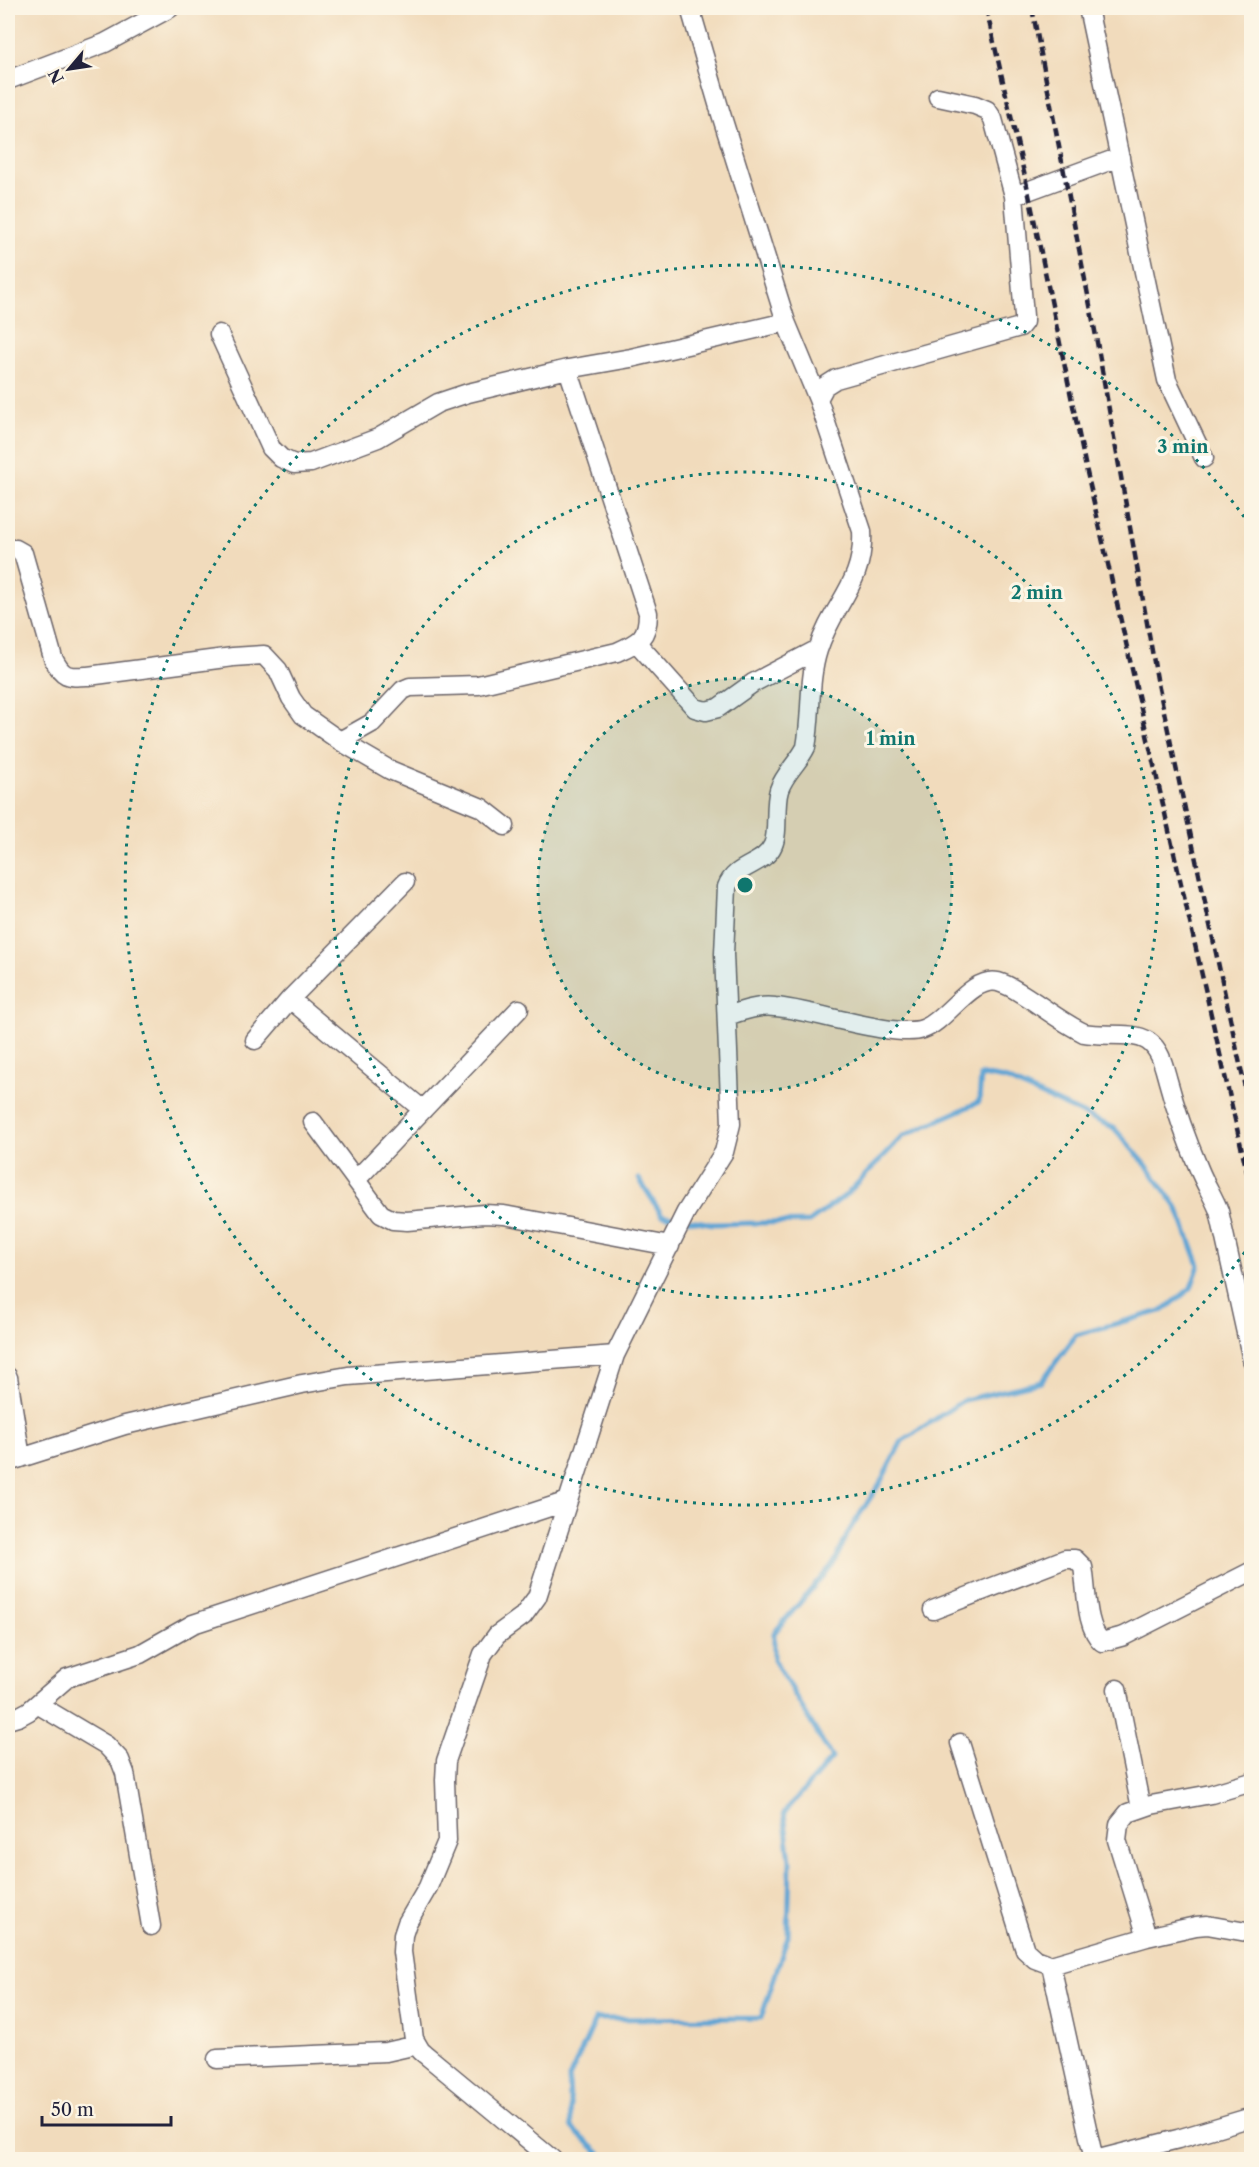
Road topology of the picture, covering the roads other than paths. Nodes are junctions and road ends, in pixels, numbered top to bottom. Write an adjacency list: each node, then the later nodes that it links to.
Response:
1 (170, 8): 4 (street)
2 (690, 8): 8 (street)
3 (1088, 8): 6 (street)
4 (8, 80)
5 (938, 97): 7 (street)
6 (1120, 157): 7 (street); 12 (street)
7 (1014, 196): 11 (street)
8 (786, 322): 10 (street); 11 (street)
9 (219, 334): 10 (street)
10 (567, 369): 14 (street)
11 (818, 399): 15 (street)
12 (1204, 458)
13 (8, 549): 16 (street)
14 (637, 643): 15 (street); 16 (street)
15 (818, 649): 21 (street)
16 (340, 741): 17 (street)
17 (506, 826)
18 (405, 882): 19 (street)
19 (290, 999): 22 (street); 23 (street)
20 (519, 1009): 23 (street)
21 (727, 1016): 26 (street); 28 (street)
22 (255, 1040)
23 (423, 1110): 25 (street)
24 (313, 1122): 25 (street)
25 (356, 1180): 26 (street)
26 (671, 1244): 27 (street)
27 (615, 1355): 30 (street); 31 (street)
28 (1251, 1360)
29 (8, 1377): 30 (street)
30 (14, 1460)
31 (568, 1501): 35 (street); 44 (street)
32 (1251, 1572): 33 (street)
33 (933, 1610)
34 (1117, 1689): 39 (street)
35 (37, 1704): 36 (street); 40 (street)
36 (8, 1720)
37 (960, 1743): 43 (street)
38 (1251, 1782): 39 (street)
39 (1141, 1808): 42 (street)
40 (151, 1926)
41 (1251, 1933): 42 (street)
42 (1147, 1937): 43 (street)
43 (1051, 1965): 48 (street)
44 (417, 2045): 45 (street); 47 (street)
45 (217, 2059)
46 (1251, 2117): 48 (street)
47 (553, 2160)
48 (1095, 2160)

